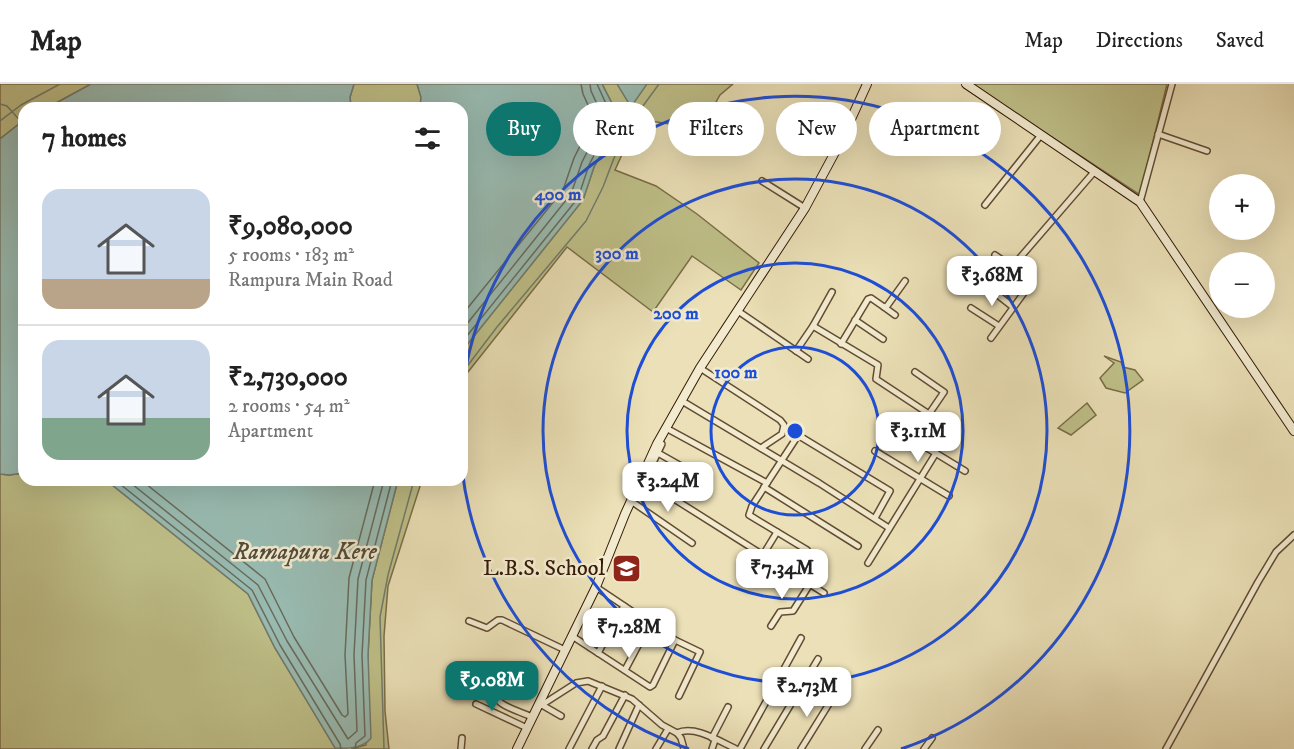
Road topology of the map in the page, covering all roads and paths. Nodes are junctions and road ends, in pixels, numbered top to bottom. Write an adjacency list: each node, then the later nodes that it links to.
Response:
1 (867, 84): 11 (main road)
2 (966, 84): 5 (main road)
3 (1172, 84): 4 (street)
4 (1158, 134): 6 (street); 9 (street)
5 (1041, 135): 7 (main road); 10 (street)
6 (1207, 151)
7 (1094, 172): 9 (main road); 13 (street)
8 (762, 181): 11 (street)
9 (1140, 202): 35 (main road)
10 (985, 205)
11 (805, 208): 20 (main road)
12 (995, 255): 13 (street)
13 (1012, 267): 18 (street)
14 (905, 281): 17 (street)
15 (832, 292): 23 (street)
16 (999, 296): 18 (street)
17 (884, 307): 21 (street); 22 (street)
18 (1013, 307): 24 (street)
19 (971, 308): 24 (street)
20 (738, 311): 28 (street); 30 (main road)
21 (895, 315)
22 (855, 320): 26 (street); 27 (street)
23 (813, 326): 27 (street); 28 (street)
24 (999, 326): 25 (street)
25 (991, 338)
26 (883, 339)
27 (841, 344): 31 (street)
28 (796, 351): 29 (street)
29 (808, 359)
30 (700, 368): 32 (main road); 37 (street)
31 (915, 372)
32 (682, 401): 34 (main road); 37 (street)
33 (888, 424): 40 (street)
34 (666, 428): 36 (main road); 47 (street)
35 (1294, 431)
36 (659, 441): 39 (street); 42 (main road)
37 (761, 448): 41 (street)
38 (876, 451): 46 (street)
39 (658, 453): 42 (street); 43 (street)
40 (936, 453): 44 (street); 46 (street)
41 (781, 460): 47 (street); 50 (street); 50 (street)
42 (647, 466): 45 (main road)
43 (681, 466)
44 (965, 471)
45 (641, 477): 49 (main road); 57 (street)
46 (920, 478): 48 (street); 51 (street)
47 (766, 485): 52 (street); 55 (street)
48 (949, 496)
49 (631, 501): 54 (street); 60 (main road)
50 (875, 518): 51 (street)
51 (890, 528): 58 (street)
52 (777, 532): 56 (street); 57 (street)
53 (1294, 535): 103 (street)
54 (692, 543)
55 (858, 546)
56 (807, 550)
57 (763, 555): 59 (street)
58 (868, 563)
59 (810, 584): 61 (street); 65 (street)
60 (596, 587): 62 (street); 66 (main road)
61 (824, 593)
62 (624, 606): 64 (street); 70 (street)
63 (469, 621): 69 (street)
64 (650, 623): 68 (street); 72 (street)
65 (771, 626)
66 (572, 636): 69 (main road); 70 (street)
67 (801, 638): 98 (street)
68 (675, 640): 72 (street); 76 (street)
69 (565, 650): 81 (main road)
70 (598, 653): 72 (street)
71 (818, 659): 99 (street)
72 (625, 670)
73 (470, 676): 81 (street)
74 (602, 686): 75 (street); 81 (street); 92 (street)
75 (625, 695): 79 (street); 93 (street)
76 (679, 696)
77 (832, 699): 100 (street)
78 (476, 704): 83 (street)
79 (639, 705): 84 (street); 94 (street)
80 (728, 707): 89 (street)
81 (537, 710): 82 (street); 83 (main road)
82 (561, 716)
83 (527, 728): 91 (main road)
84 (668, 729): 86 (street); 95 (street)
85 (878, 730): 101 (street)
86 (676, 733): 89 (street); 96 (street)
87 (462, 738): 90 (street)
88 (932, 738): 102 (street)
89 (714, 739): 97 (street); 98 (street)
90 (461, 749)
91 (517, 749)
92 (569, 749)
93 (592, 749)
94 (619, 749)
95 (656, 749)
96 (684, 749)
97 (712, 749)
98 (738, 749)
99 (764, 749)
100 (801, 749)
101 (865, 749)
102 (924, 749)
103 (1166, 749)

